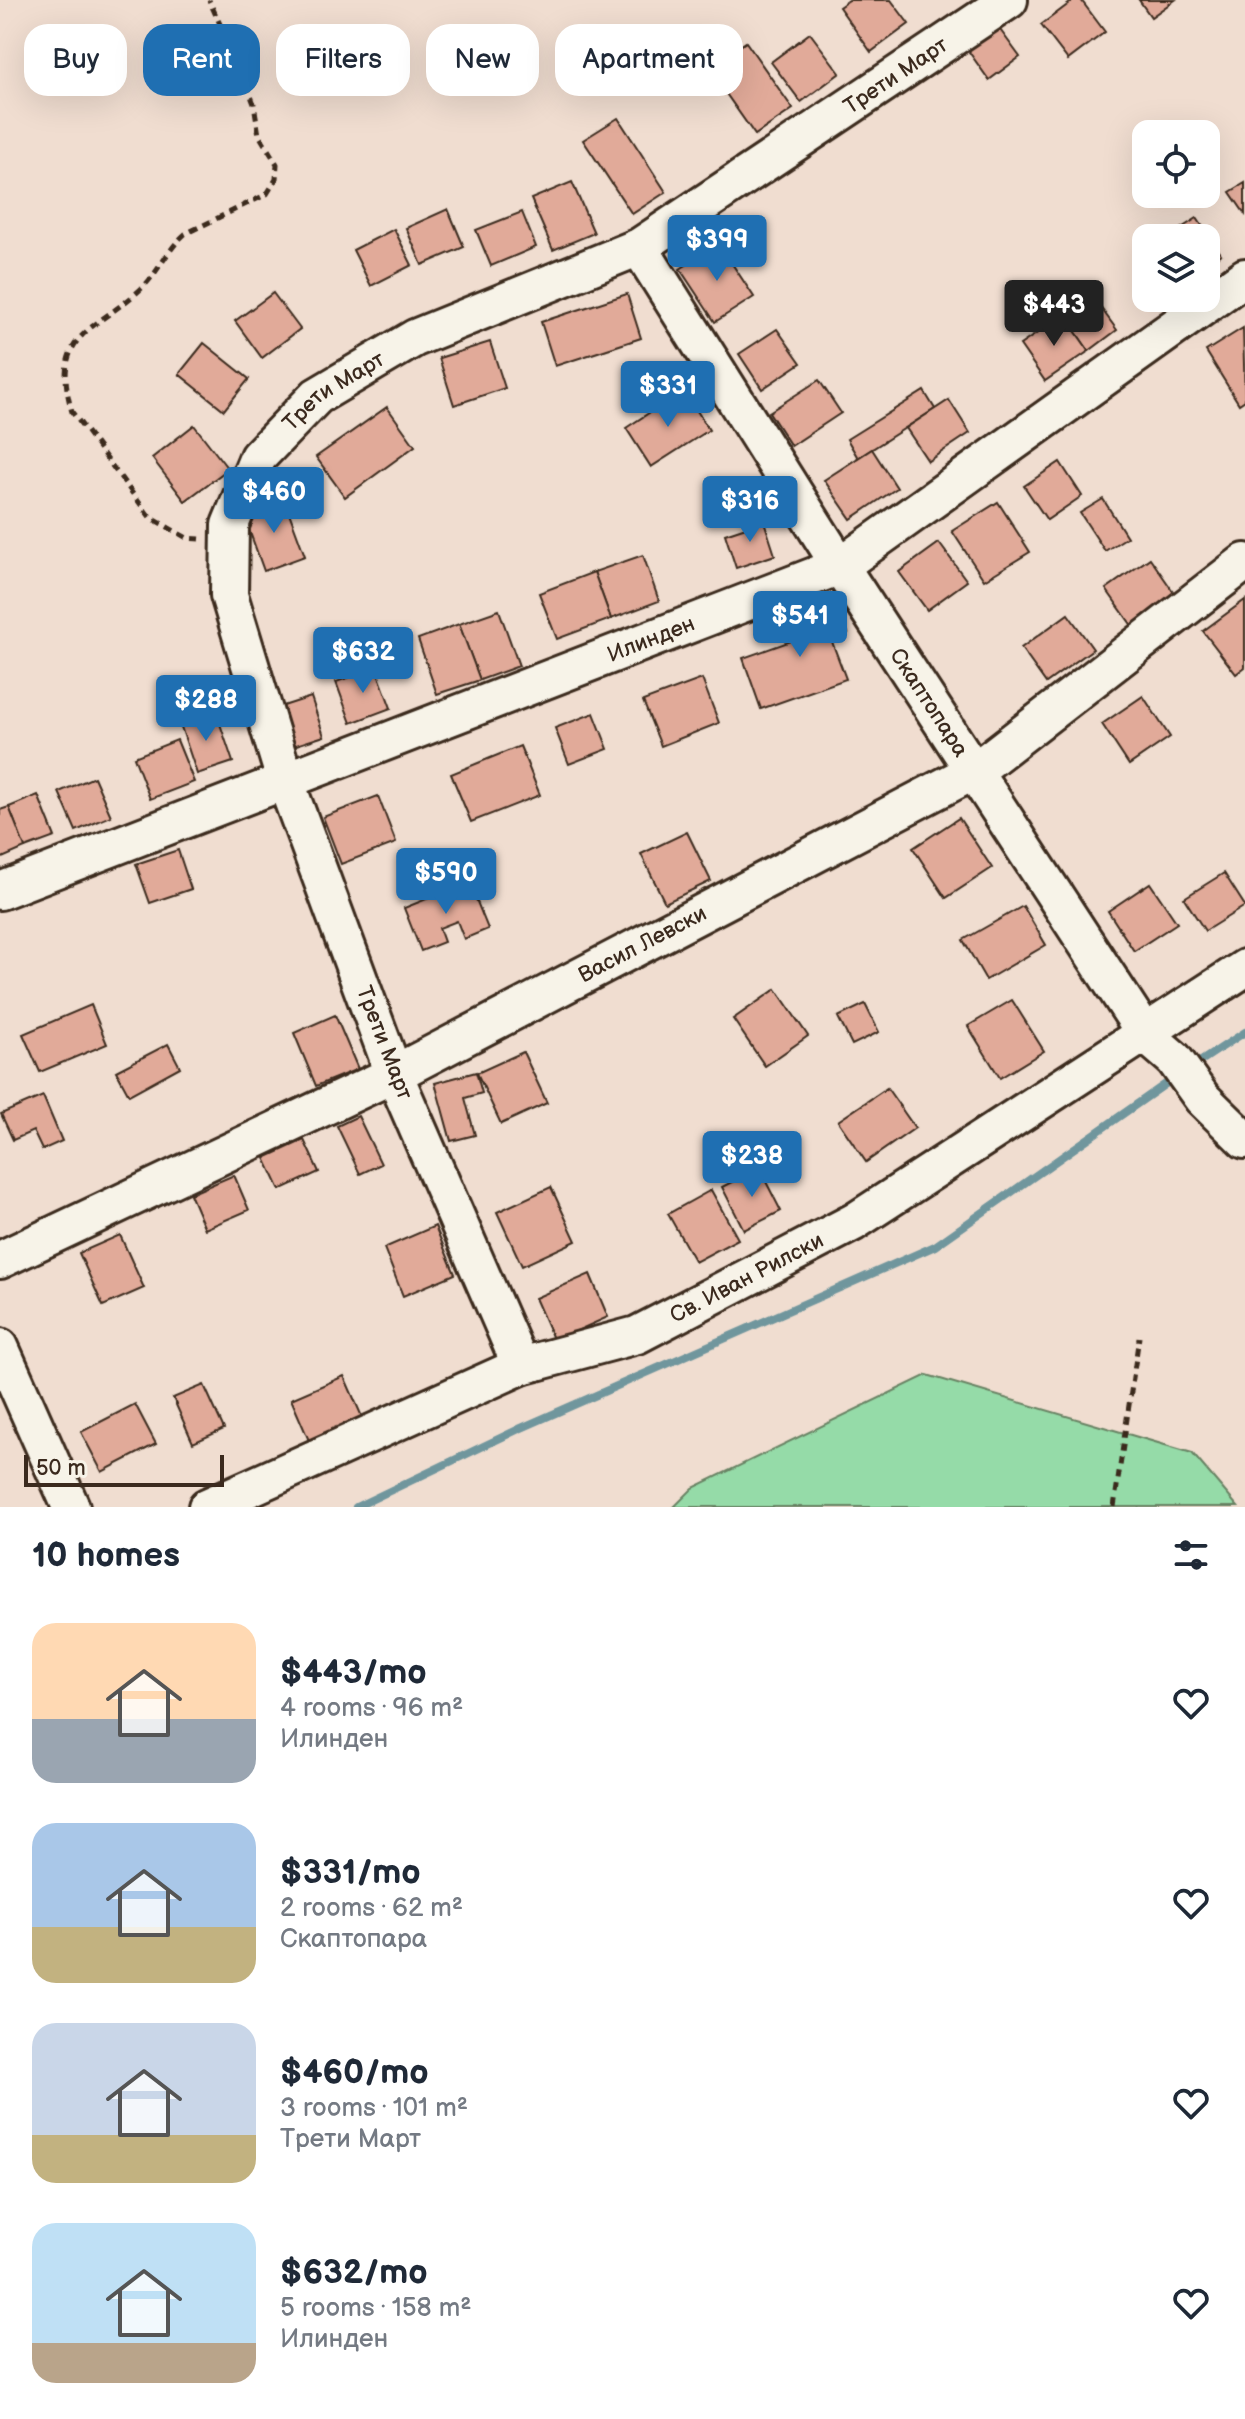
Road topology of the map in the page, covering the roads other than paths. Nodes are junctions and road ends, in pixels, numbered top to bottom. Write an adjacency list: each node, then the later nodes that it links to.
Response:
1 (1009, 0): 2 (street, Трети Март)
2 (639, 247): 5 (street, Скаптопара); 7 (street, Трети Март)
3 (1242, 286): 5 (street, Илинден)
4 (1245, 562): 6 (street, Васил Левски)
5 (840, 566): 6 (street, Скаптопара); 7 (street, Илинден)
6 (976, 770): 10 (street, Скаптопара); 11 (street, Васил Левски)
7 (285, 780): 8 (street, Илинден); 11 (street, Трети Март)
8 (0, 891)
9 (1245, 968): 10 (street, Св. Иван Рилски)
10 (1146, 1035): 12 (street, Скаптопара); 15 (street, Св. Иван Рилски)
11 (394, 1074): 13 (street, Васил Левски); 15 (street, Трети Март)
12 (1245, 1140)
13 (0, 1260)
14 (0, 1347): 16 (street)
15 (521, 1366): 17 (street, Св. Иван Рилски)
16 (71, 1507)
17 (207, 1507)

